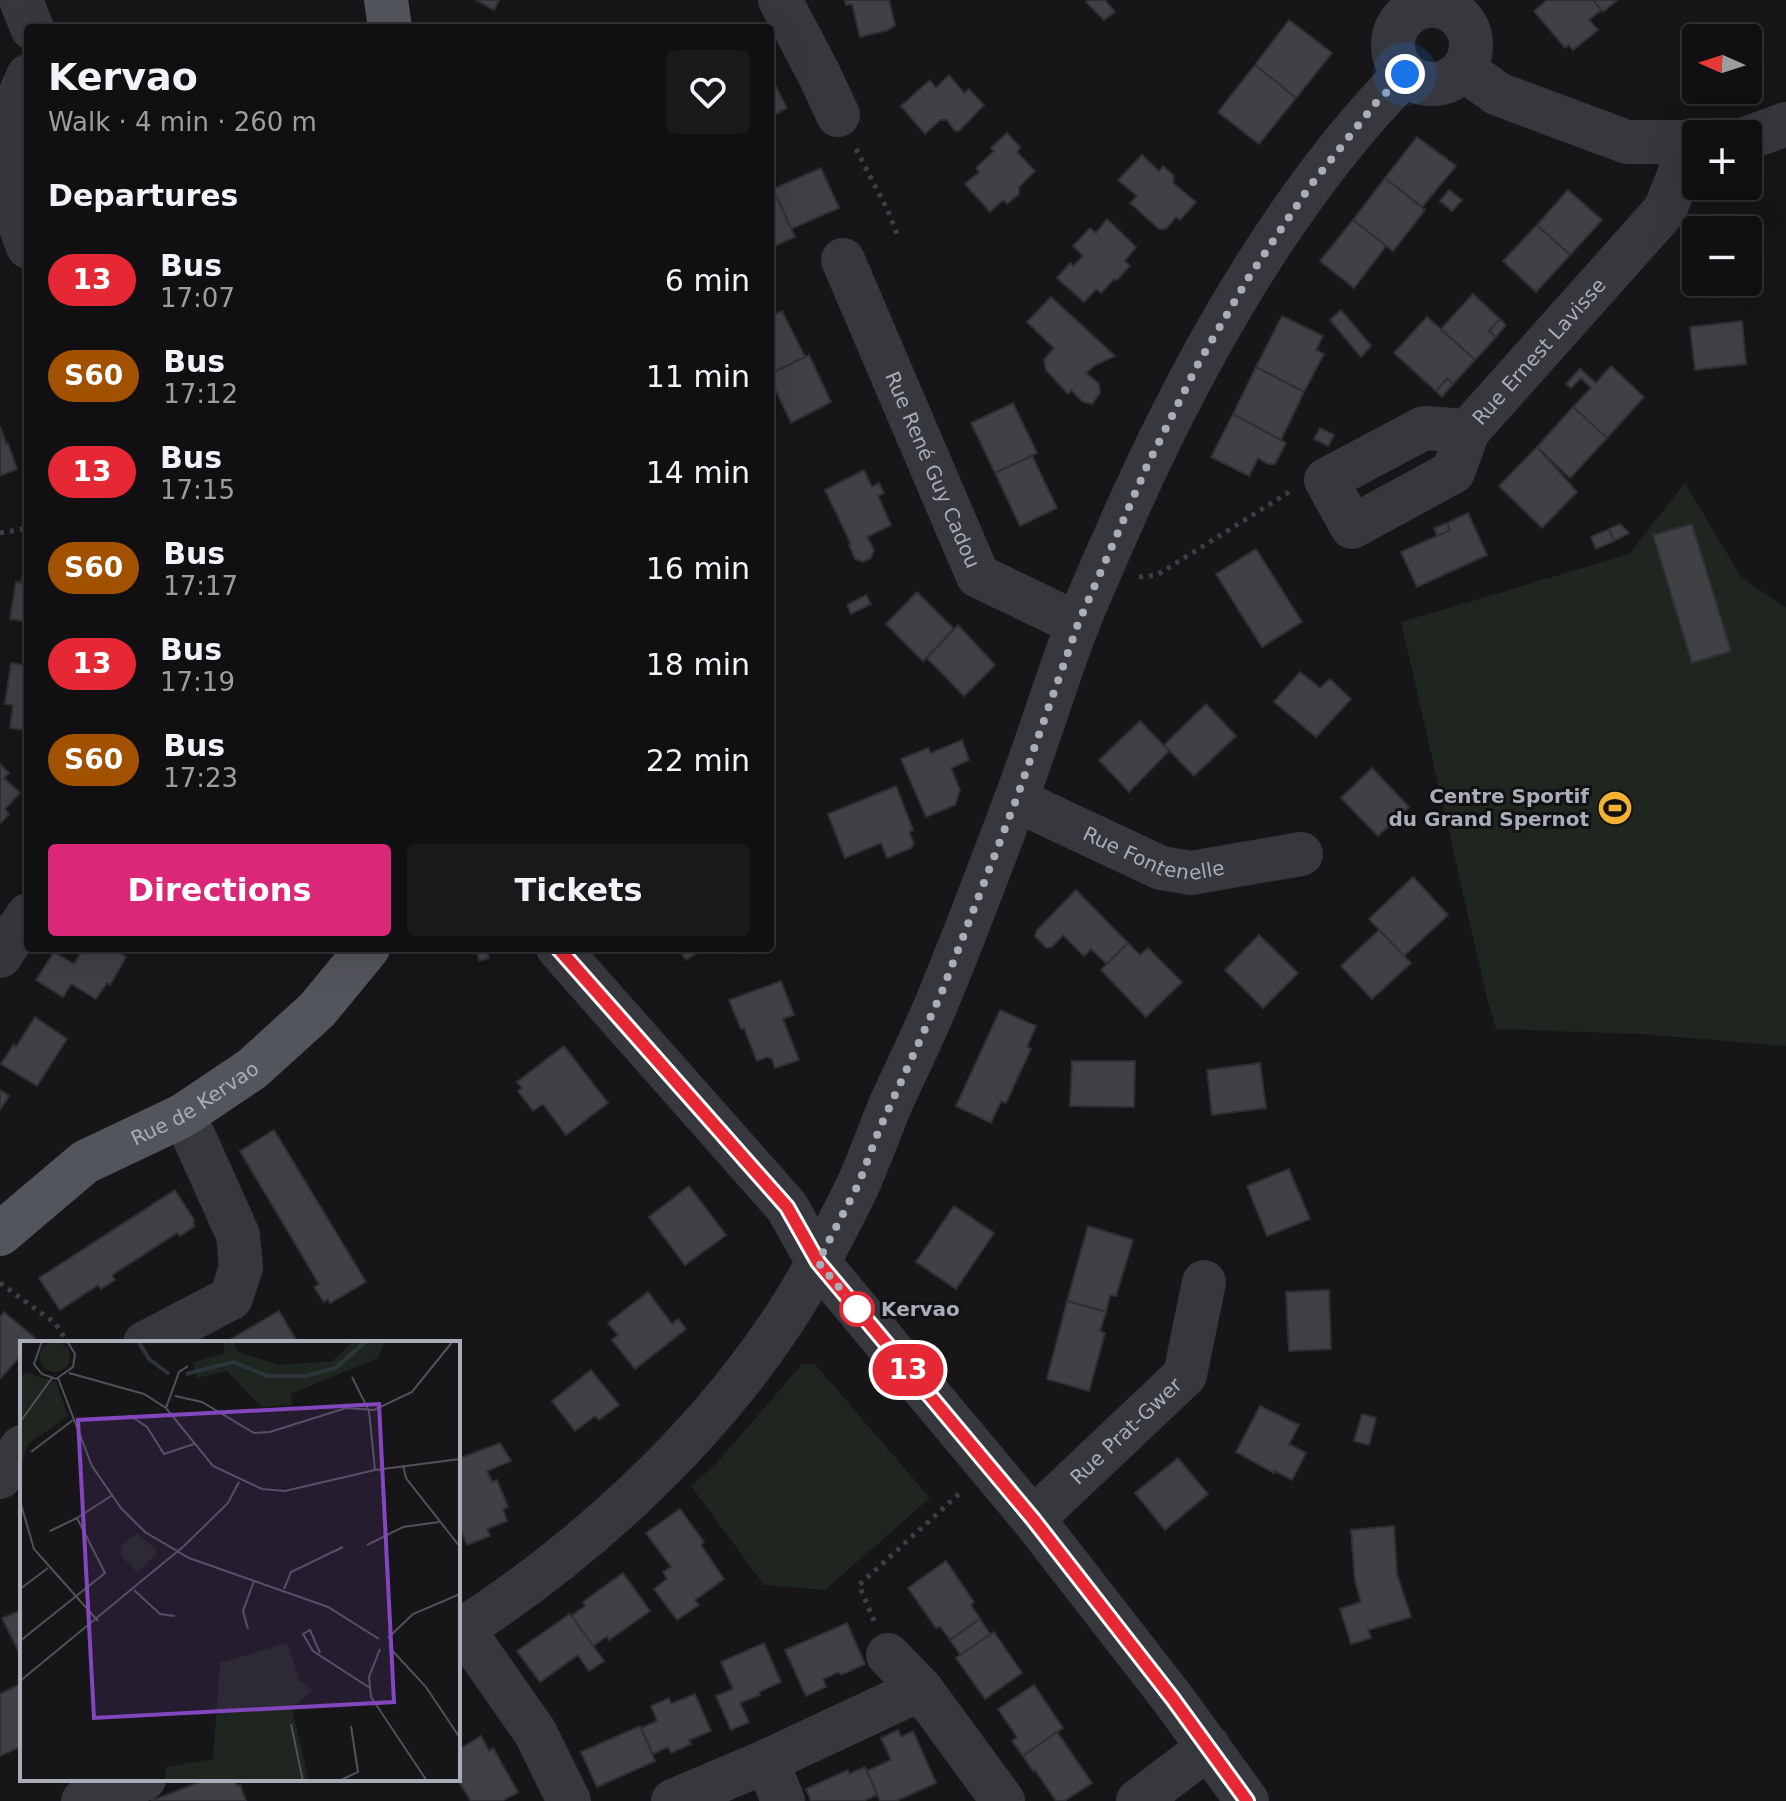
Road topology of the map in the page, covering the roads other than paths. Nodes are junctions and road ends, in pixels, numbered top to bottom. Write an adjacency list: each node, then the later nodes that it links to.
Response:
1 (21, 0): 6 (street)
2 (386, 0): 7 (main road)
3 (780, 0): 13 (street)
4 (1464, 7): 5 (street); 9 (street)
5 (1389, 10): 11 (street)
6 (30, 24)
7 (389, 24)
8 (24, 63): 10 (street)
9 (1463, 69): 11 (street); 16 (street)
10 (0, 74)
11 (1405, 74): 21 (street)
12 (24, 86): 18 (street)
13 (838, 115)
14 (1786, 124): 15 (street)
15 (1762, 133)
16 (1682, 142)
17 (1682, 170): 20 (street, Rue Ernest Lavisse)
18 (24, 236)
19 (843, 260): 21 (street, Rue René Guy Cadou)
20 (1468, 431): 20 (street, Rue Ernest Lavisse)
21 (1078, 624): 22 (street)
22 (1016, 800): 23 (street, Rue Fontenelle); 30 (street)
23 (1301, 854)
24 (24, 921): 27 (street)
25 (365, 952): 28 (main road, Rue de Kervao)
26 (562, 952): 30 (street)
27 (0, 956)
28 (182, 1116): 29 (main road, Rue de Kervao); 32 (street)
29 (0, 1234)
30 (818, 1262): 35 (street); 36 (street)
31 (1204, 1282): 35 (street, Rue Prat-Gwer)
32 (149, 1341)
33 (20, 1450): 34 (street)
34 (0, 1477)
35 (1033, 1519): 39 (street)
36 (460, 1630): 43 (street)
37 (888, 1655): 38 (street)
38 (921, 1689): 40 (street); 46 (street)
39 (1209, 1747): 47 (street); 48 (street)
40 (767, 1761): 44 (street); 45 (street)
41 (138, 1781): 42 (street)
42 (83, 1801)
43 (569, 1801)
44 (673, 1801)
45 (783, 1801)
46 (1003, 1801)
47 (1138, 1801)
48 (1247, 1801)

